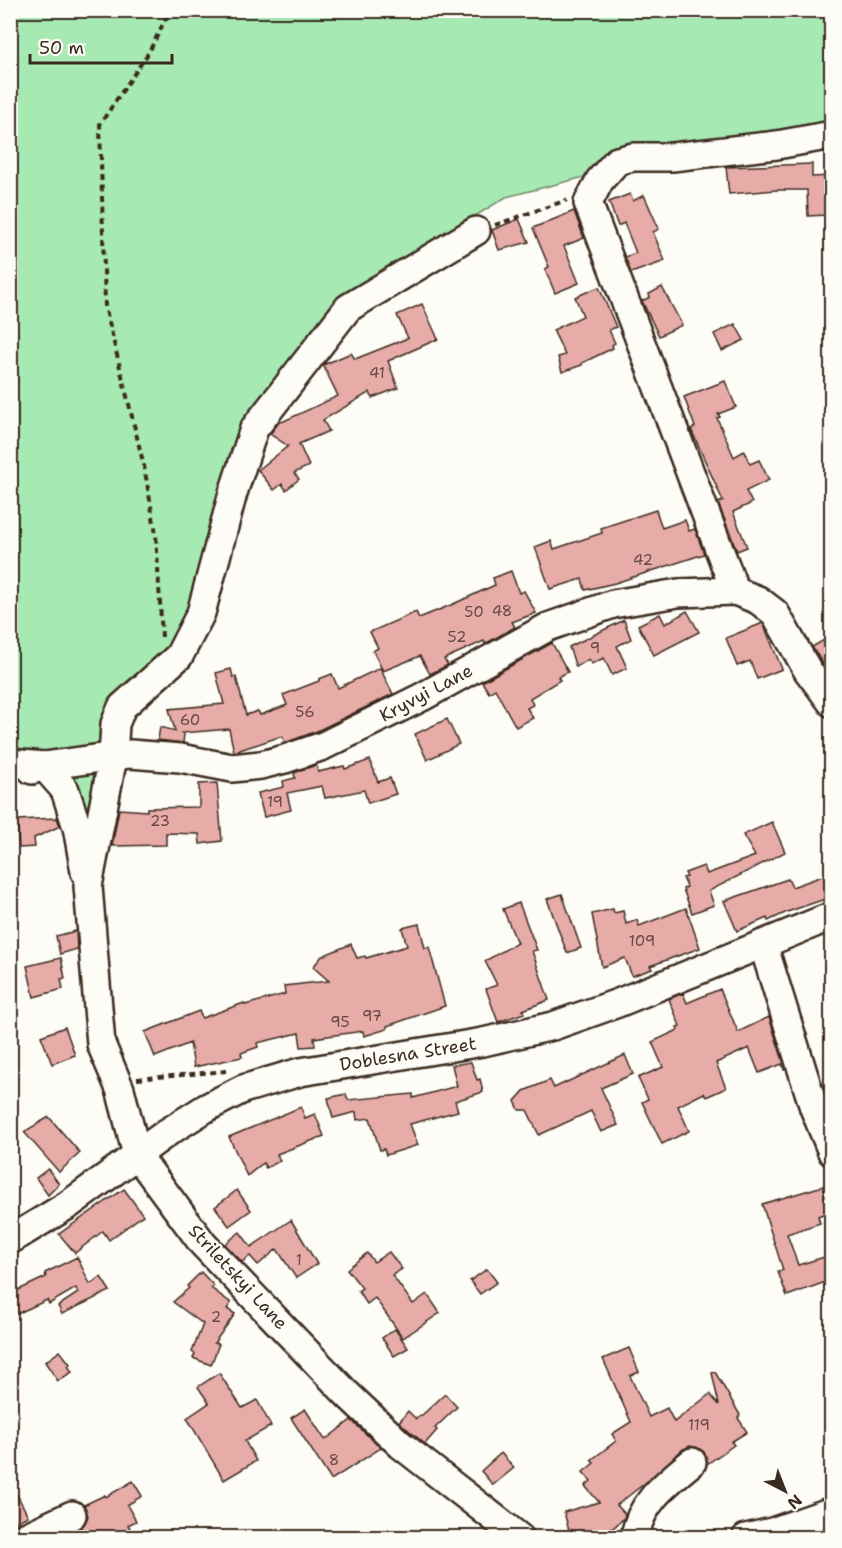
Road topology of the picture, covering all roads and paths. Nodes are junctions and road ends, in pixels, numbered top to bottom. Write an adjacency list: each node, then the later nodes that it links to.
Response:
1 (170, 10): 6 (path)
2 (831, 135): 3 (street)
3 (588, 202): 4 (path); 5 (street)
4 (476, 231): 9 (street, Striletskyi Lane)
5 (735, 591): 7 (street, Kryvyi Lane); 9 (street, Kryvyi Lane)
6 (161, 645)
7 (831, 703)
8 (10, 741): 11 (street)
9 (113, 757): 11 (street, Kryvyi Lane); 13 (street, Striletskyi Lane)
10 (10, 763): 11 (street)
11 (44, 766): 12 (street); 13 (street)
12 (10, 776)
13 (88, 886): 17 (street, Striletskyi Lane)
14 (831, 916): 15 (street, Doblesna Street)
15 (764, 944): 18 (street); 19 (street, Doblesna Street)
16 (233, 1071): 17 (path)
17 (116, 1079): 19 (street, Striletskyi Lane)
18 (831, 1152)
19 (136, 1155): 20 (street, Doblesna Street); 25 (street, Striletskyi Lane)
20 (10, 1240)
21 (692, 1462): 26 (street)
22 (831, 1511): 27 (street)
23 (72, 1515): 24 (street)
24 (23, 1538)
25 (520, 1538)
26 (635, 1538)
27 (746, 1538)

